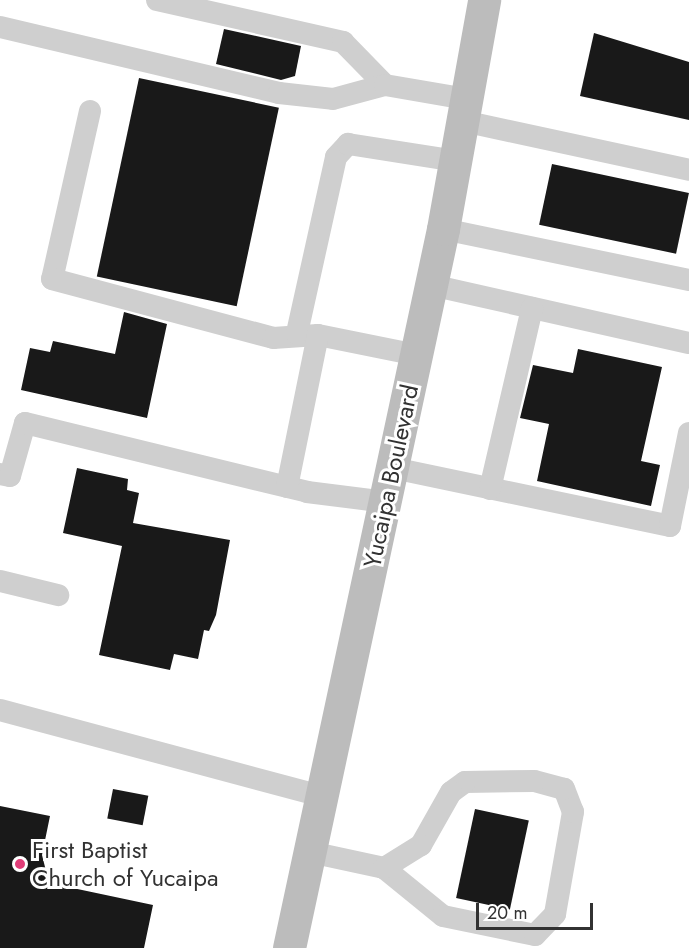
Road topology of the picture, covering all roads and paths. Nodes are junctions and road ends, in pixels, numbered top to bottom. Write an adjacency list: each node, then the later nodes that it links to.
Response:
1 (157, 0): 4 (lane)
2 (482, 0): 5 (main road, Yucaipa Boulevard)
3 (0, 27): 4 (lane)
4 (385, 85): 5 (lane)
5 (465, 110): 7 (main road, Yucaipa Boulevard); 8 (lane)
6 (90, 111): 13 (lane)
7 (456, 161): 9 (main road, Yucaipa Boulevard); 13 (lane)
8 (689, 170)
9 (443, 229): 10 (lane); 11 (main road, Yucaipa Boulevard)
10 (689, 280)
11 (431, 285): 12 (lane); 15 (main road, Yucaipa Boulevard)
12 (532, 308): 14 (lane); 20 (lane)
13 (307, 334): 15 (lane); 19 (lane)
14 (689, 343)
15 (417, 355): 17 (main road, Yucaipa Boulevard)
16 (689, 433): 20 (lane)
17 (393, 468): 20 (lane); 21 (main road, Yucaipa Boulevard)
18 (0, 474): 19 (lane)
19 (287, 487): 21 (lane)
20 (490, 489)
21 (386, 502): 25 (main road, Yucaipa Boulevard)
22 (0, 581): 23 (lane)
23 (58, 595)
24 (0, 710): 25 (lane)
25 (320, 796): 26 (main road, Yucaipa Boulevard)
26 (310, 852): 27 (lane); 28 (main road, Yucaipa Boulevard)
27 (384, 868): 27 (lane)
28 (289, 948)

